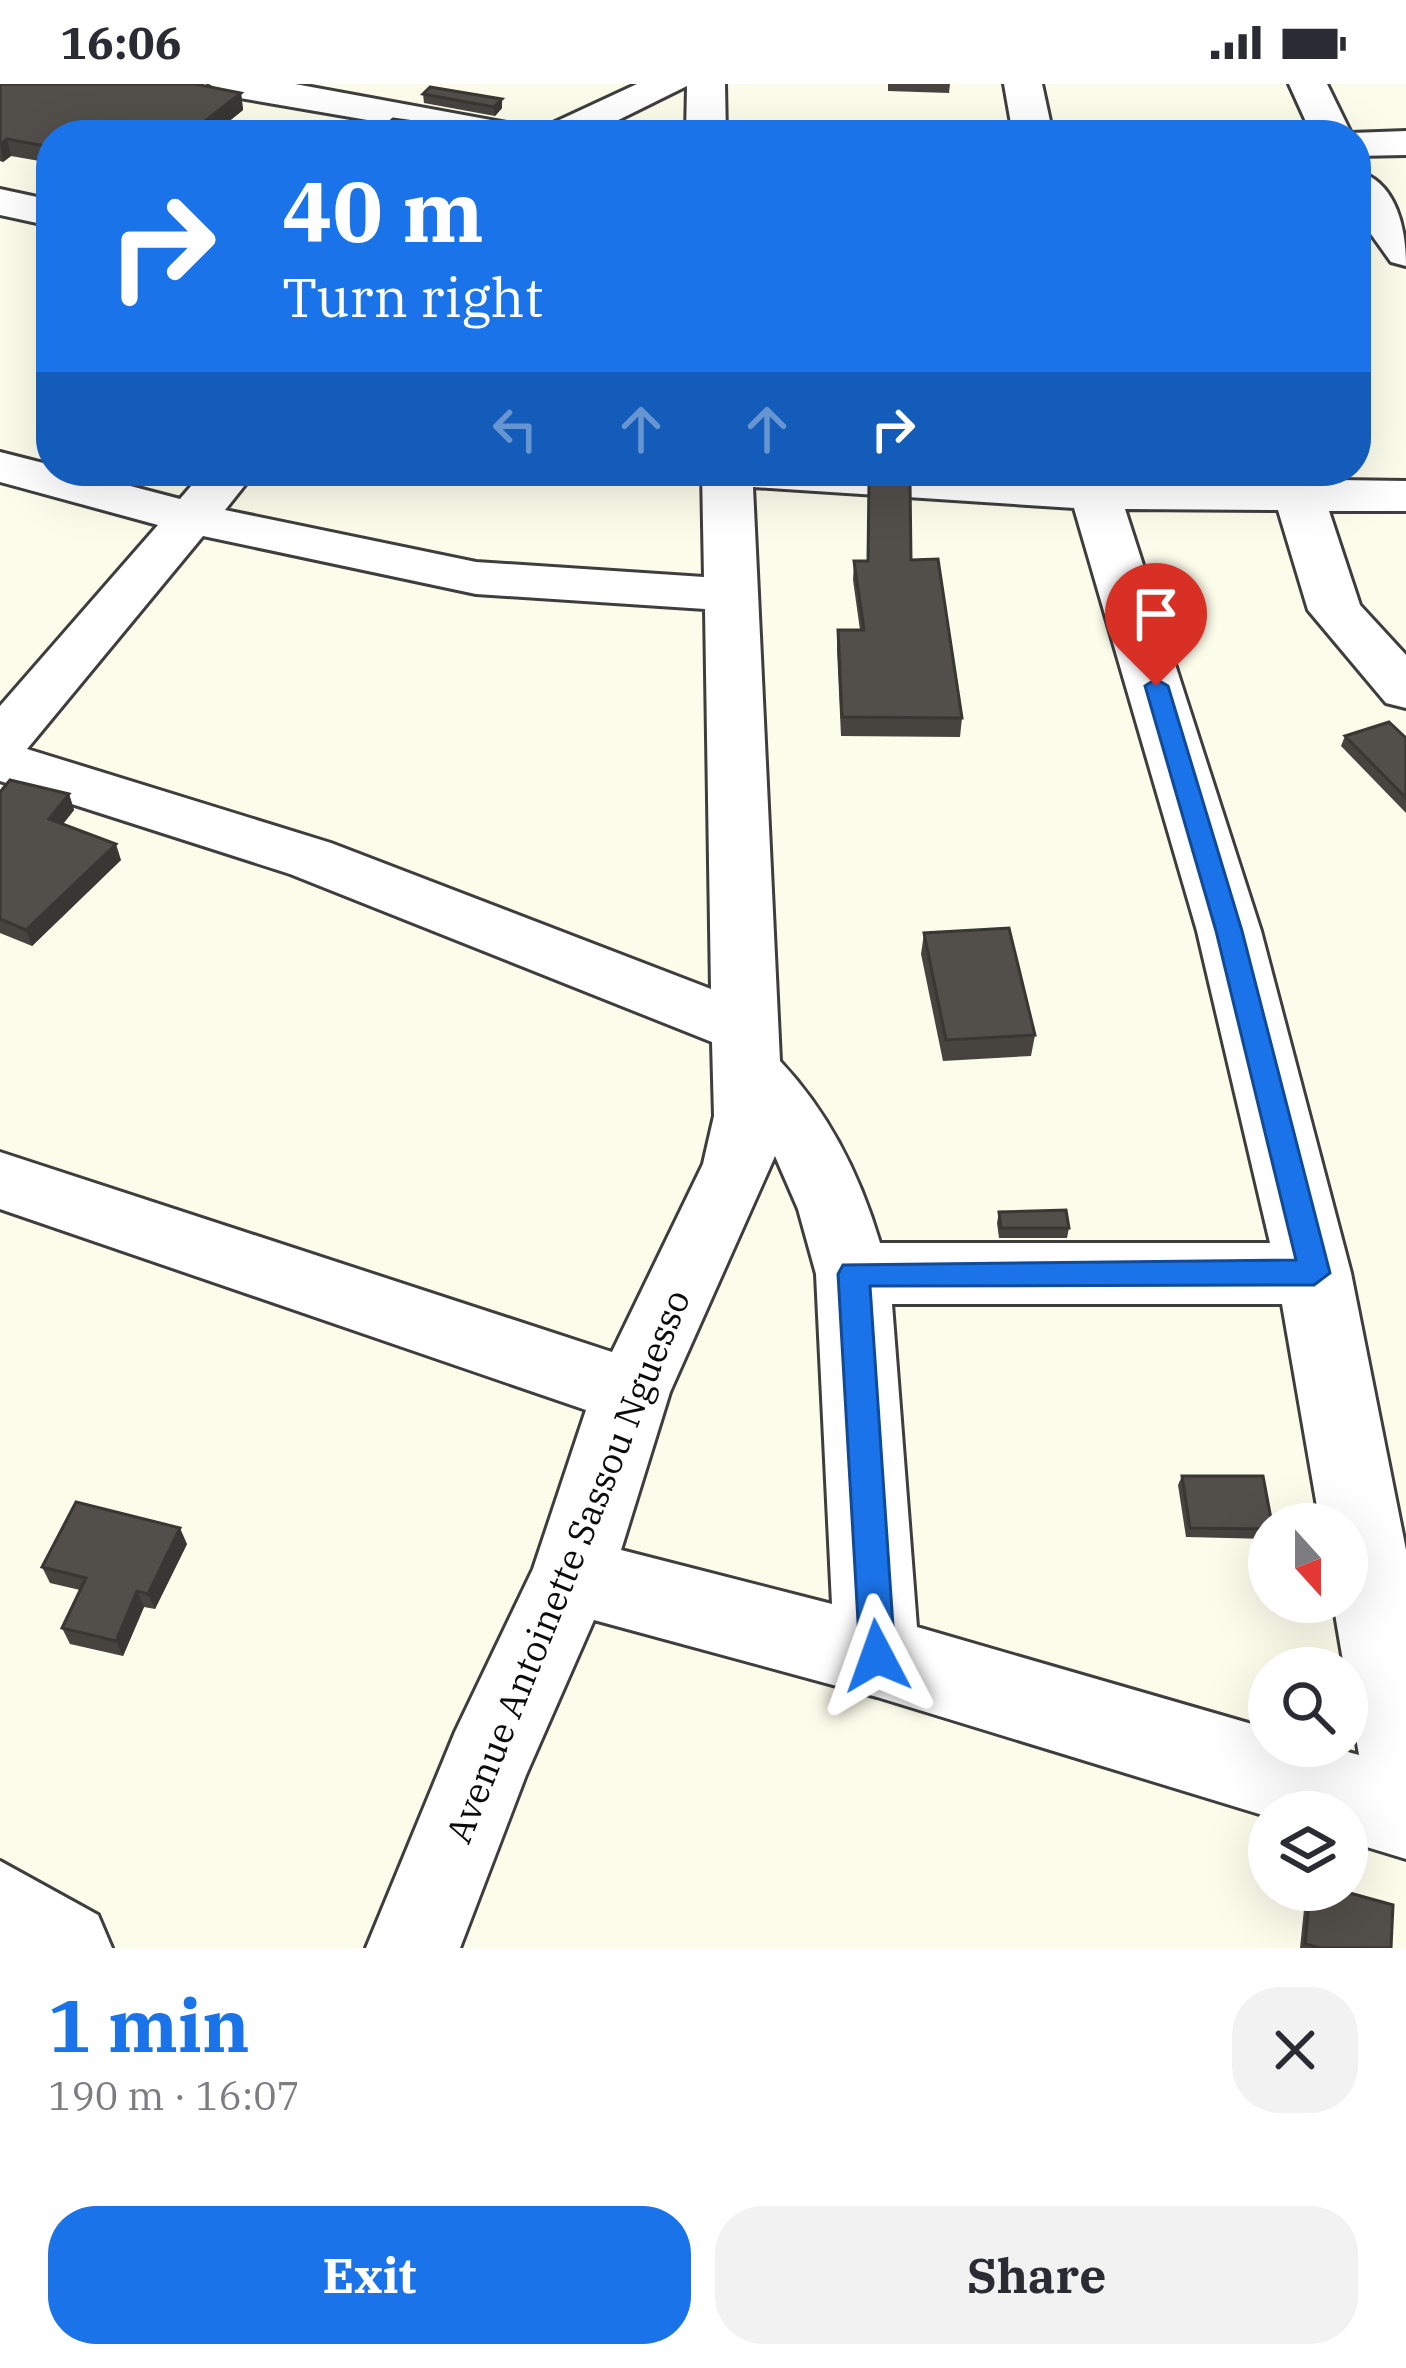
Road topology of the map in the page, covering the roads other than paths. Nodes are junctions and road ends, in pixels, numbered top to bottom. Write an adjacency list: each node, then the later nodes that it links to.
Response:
1 (229, 84): 6 (street)
2 (669, 84): 7 (street)
3 (706, 84): 8 (street)
4 (1023, 84): 9 (street)
5 (1308, 84): 10 (street)
6 (437, 120)
7 (589, 120)
8 (706, 120)
9 (1031, 120)
10 (1325, 120)
11 (1406, 143): 12 (street)
12 (1371, 144)
13 (0, 202): 15 (street)
14 (1371, 204): 16 (street)
15 (36, 210)
16 (1406, 253)
17 (0, 467): 18 (street)
18 (36, 477)
19 (71, 486): 25 (street)
20 (218, 486): 25 (street)
21 (727, 486): 26 (street, Avenue Antoinette Sassou Nguesso)
22 (1110, 486): 23 (street); 32 (street)
23 (1298, 494): 24 (street); 27 (street)
24 (1406, 496)
25 (191, 518): 26 (street); 28 (street)
26 (729, 594): 30 (street, Avenue Antoinette Sassou Nguesso)
27 (1406, 690)
28 (0, 743)
29 (0, 760): 30 (street)
30 (745, 1049): 33 (street); 34 (street, Avenue Antoinette Sassou Nguesso)
31 (0, 1180): 34 (street)
32 (1314, 1273): 33 (street); 37 (street)
33 (854, 1274): 36 (street)
34 (631, 1392): 35 (street, Avenue Antoinette Sassou Nguesso)
35 (572, 1576): 36 (street); 41 (street, Avenue Antoinette Sassou Nguesso)
36 (877, 1656): 38 (street)
37 (1406, 1772)
38 (1406, 1814)
39 (0, 1907): 40 (street)
40 (65, 1948)
41 (413, 1948)

